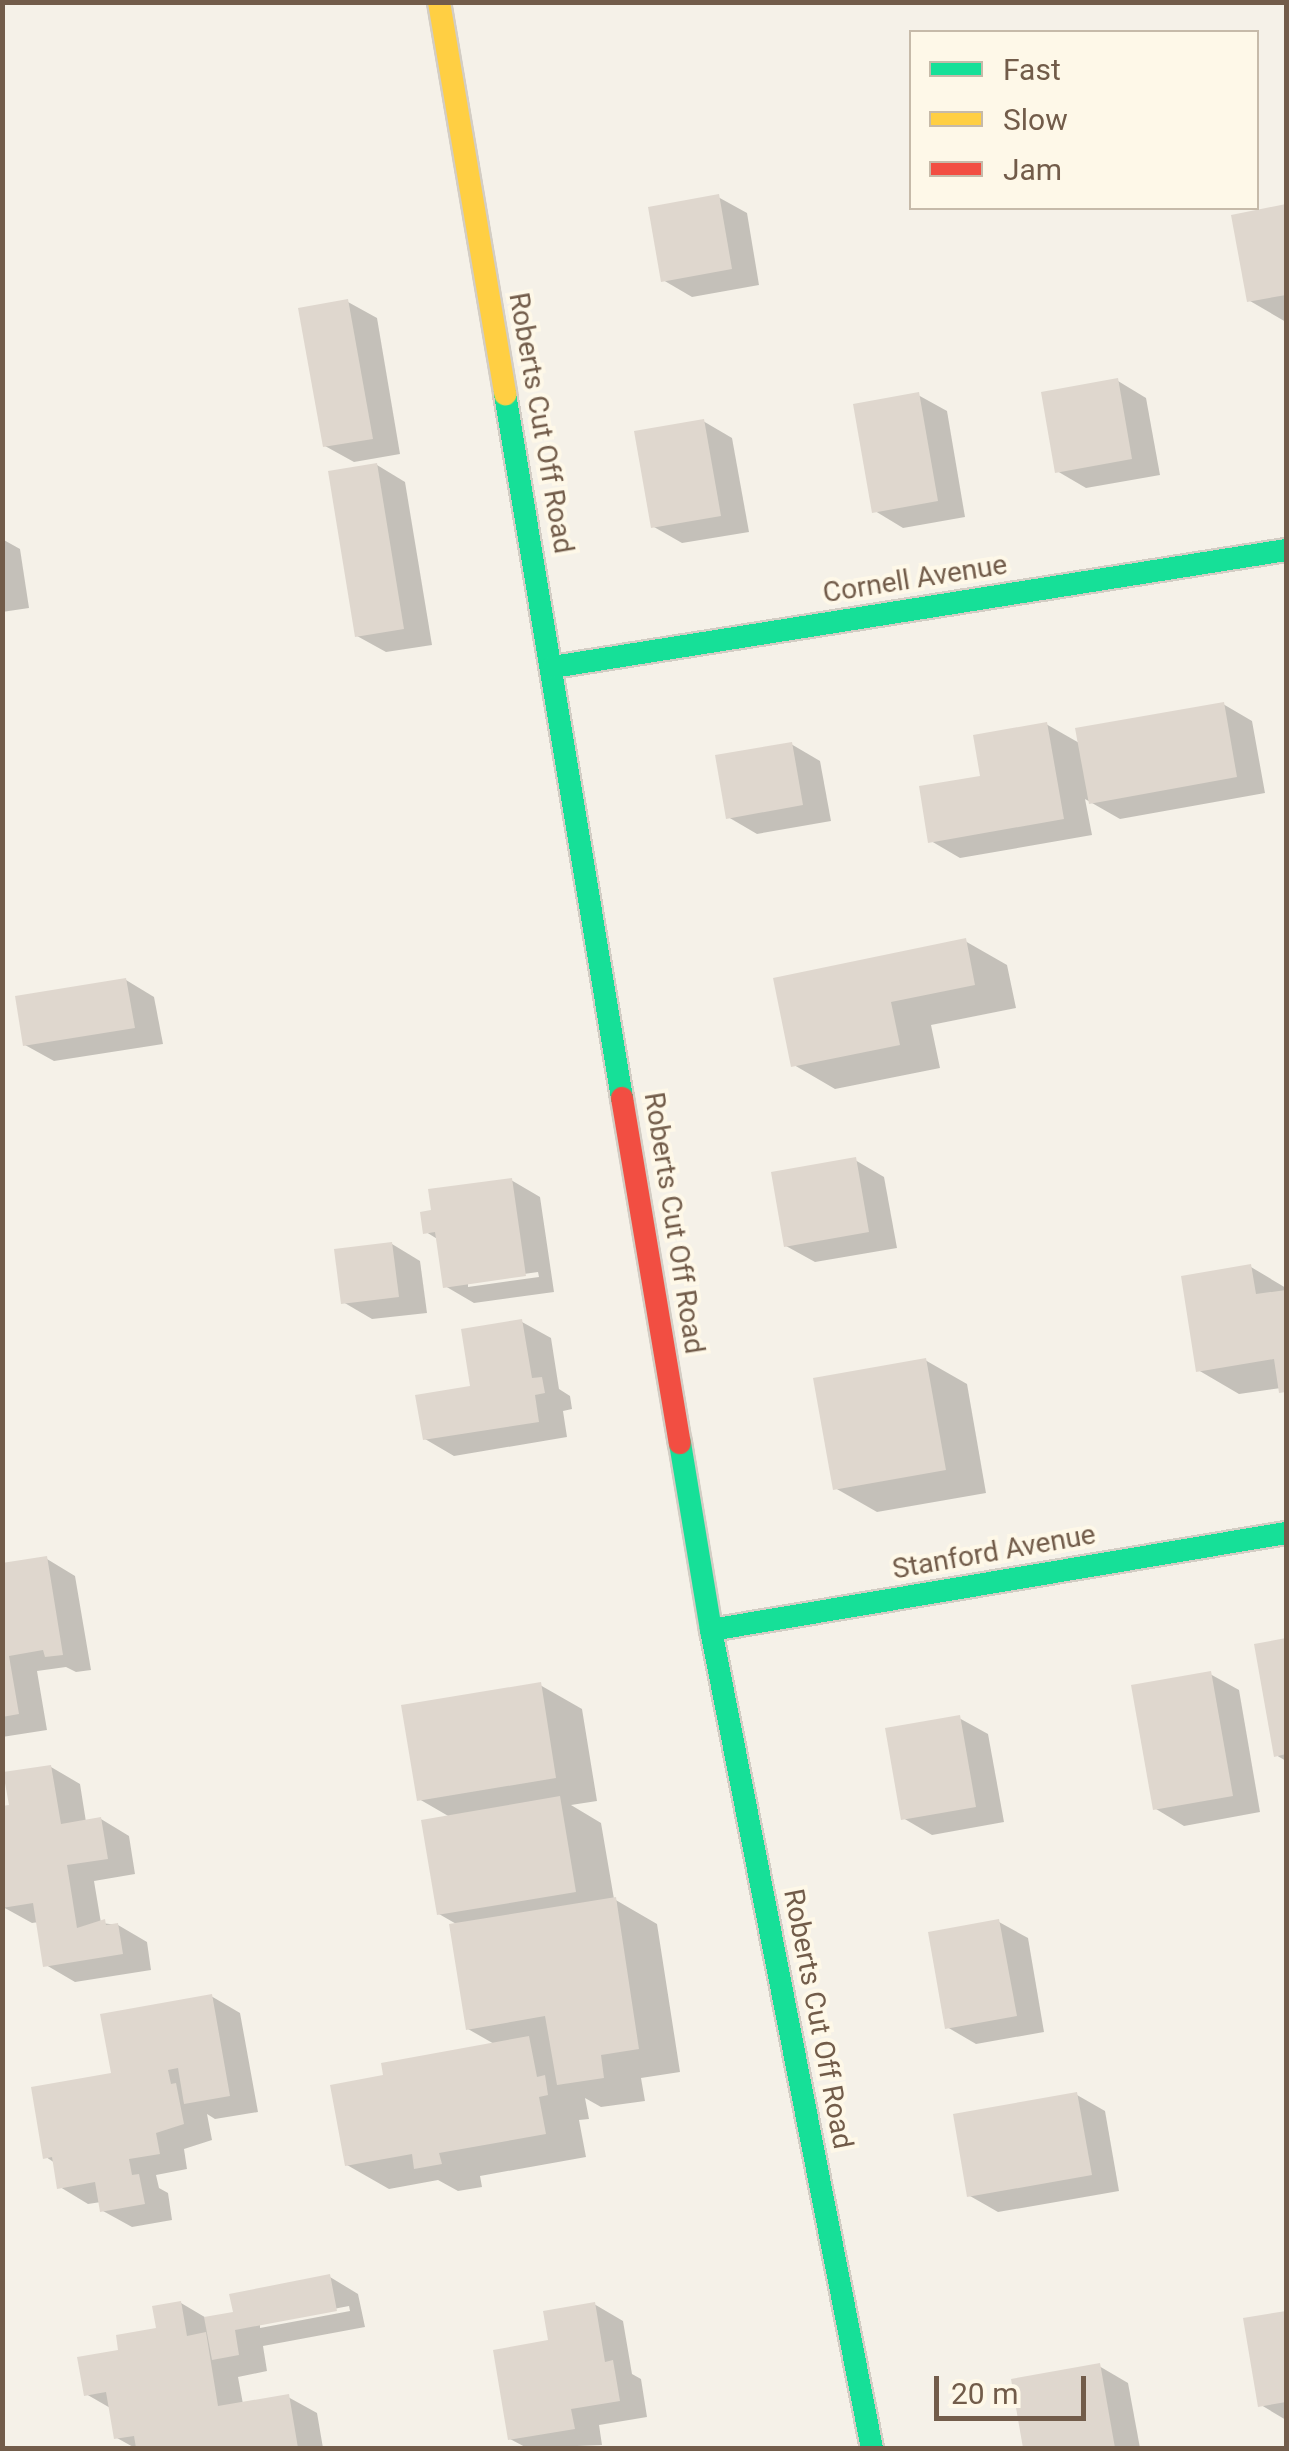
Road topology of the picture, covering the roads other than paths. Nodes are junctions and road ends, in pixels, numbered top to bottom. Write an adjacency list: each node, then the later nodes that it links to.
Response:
1 (439, 2): 3 (street, Roberts Cut Off Road)
2 (1286, 550): 3 (street, Cornell Avenue)
3 (553, 666): 5 (street, Roberts Cut Off Road)
4 (1286, 1533): 5 (street, Stanford Avenue)
5 (711, 1630): 6 (street, Roberts Cut Off Road)
6 (872, 2448)

